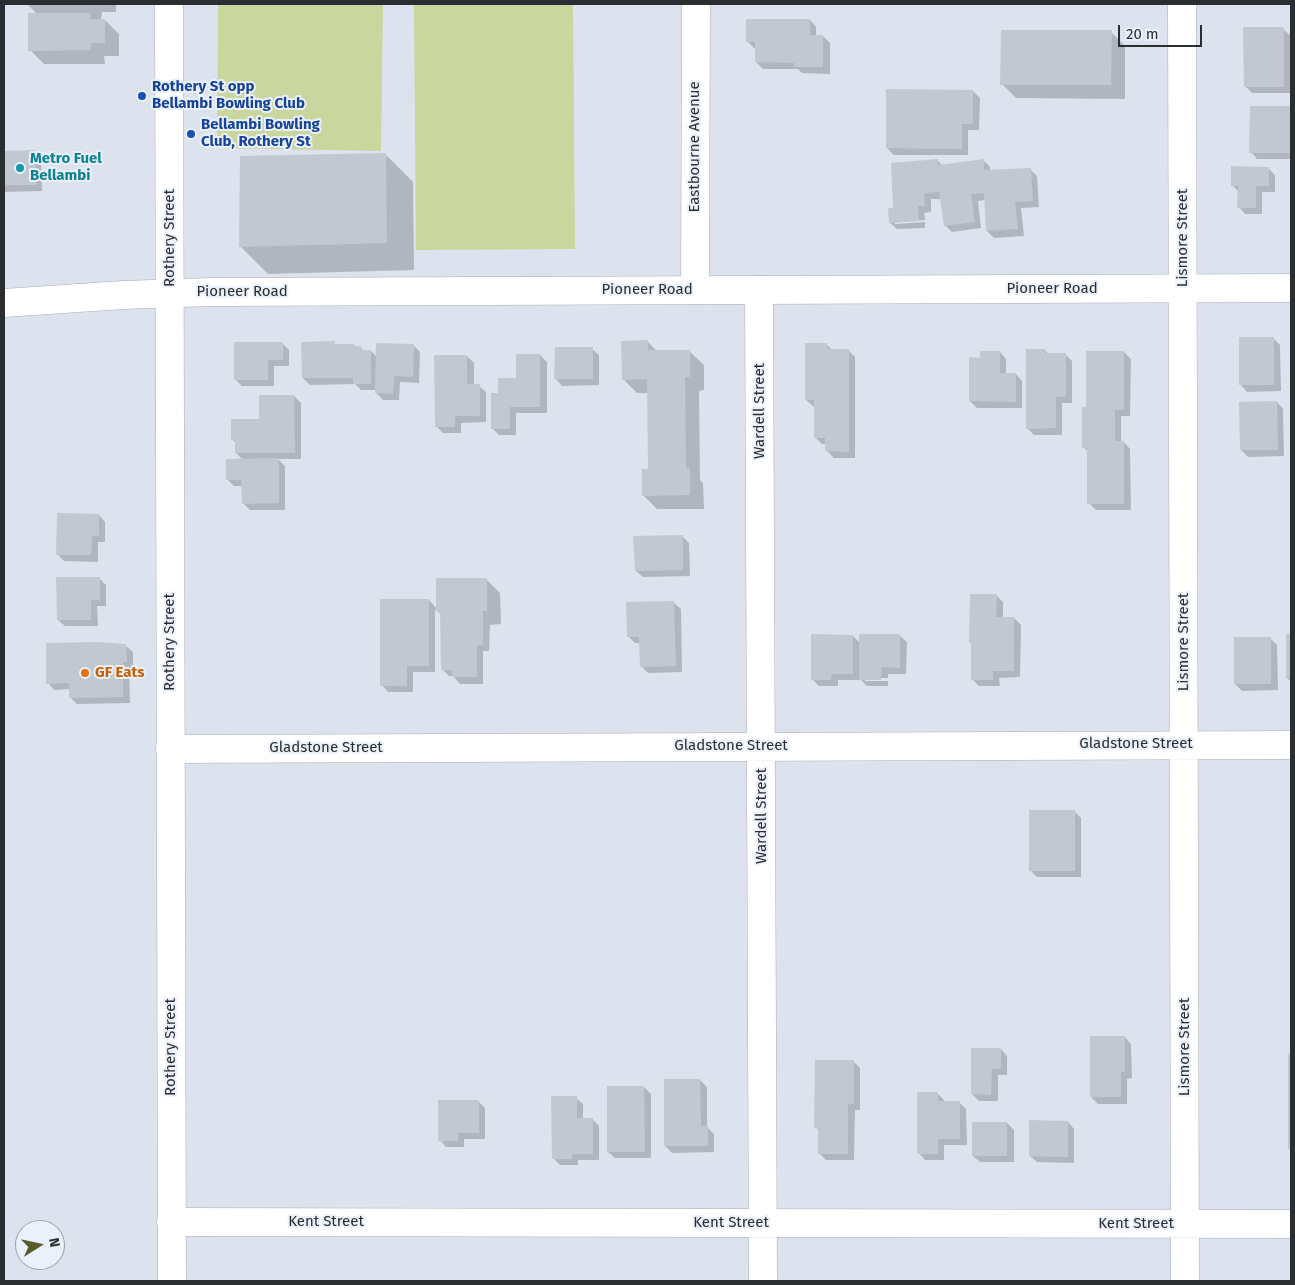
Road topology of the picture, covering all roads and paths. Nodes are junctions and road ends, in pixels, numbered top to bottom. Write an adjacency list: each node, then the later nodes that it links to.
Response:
1 (169, 4): 8 (street, Rothery Street)
2 (696, 4): 6 (street, Eastbourne Avenue)
3 (1182, 4): 4 (street, Lismore Street)
4 (1183, 288): 5 (street, Pioneer Road); 7 (street, Pioneer Road); 10 (street, Lismore Street)
5 (1291, 288)
6 (694, 290): 7 (street, Pioneer Road); 8 (street, Pioneer Road)
7 (759, 290): 12 (street, Wardell Street)
8 (170, 293): 9 (street, Pioneer Road); 13 (street, Rothery Street)
9 (4, 303)
10 (1184, 744): 11 (street, Gladstone Street); 12 (street, Gladstone Street); 16 (street, Lismore Street)
11 (1291, 744)
12 (761, 746): 13 (street, Gladstone Street); 15 (street, Wardell Street)
13 (170, 749): 14 (street, Rothery Street)
14 (171, 1222): 15 (street, Kent Street); 18 (street, Rothery Street)
15 (763, 1223): 16 (street, Kent Street); 19 (street, Wardell Street)
16 (1185, 1224): 17 (street, Kent Street); 20 (street, Lismore Street)
17 (1291, 1224)
18 (172, 1281)
19 (764, 1281)
20 (1186, 1281)

